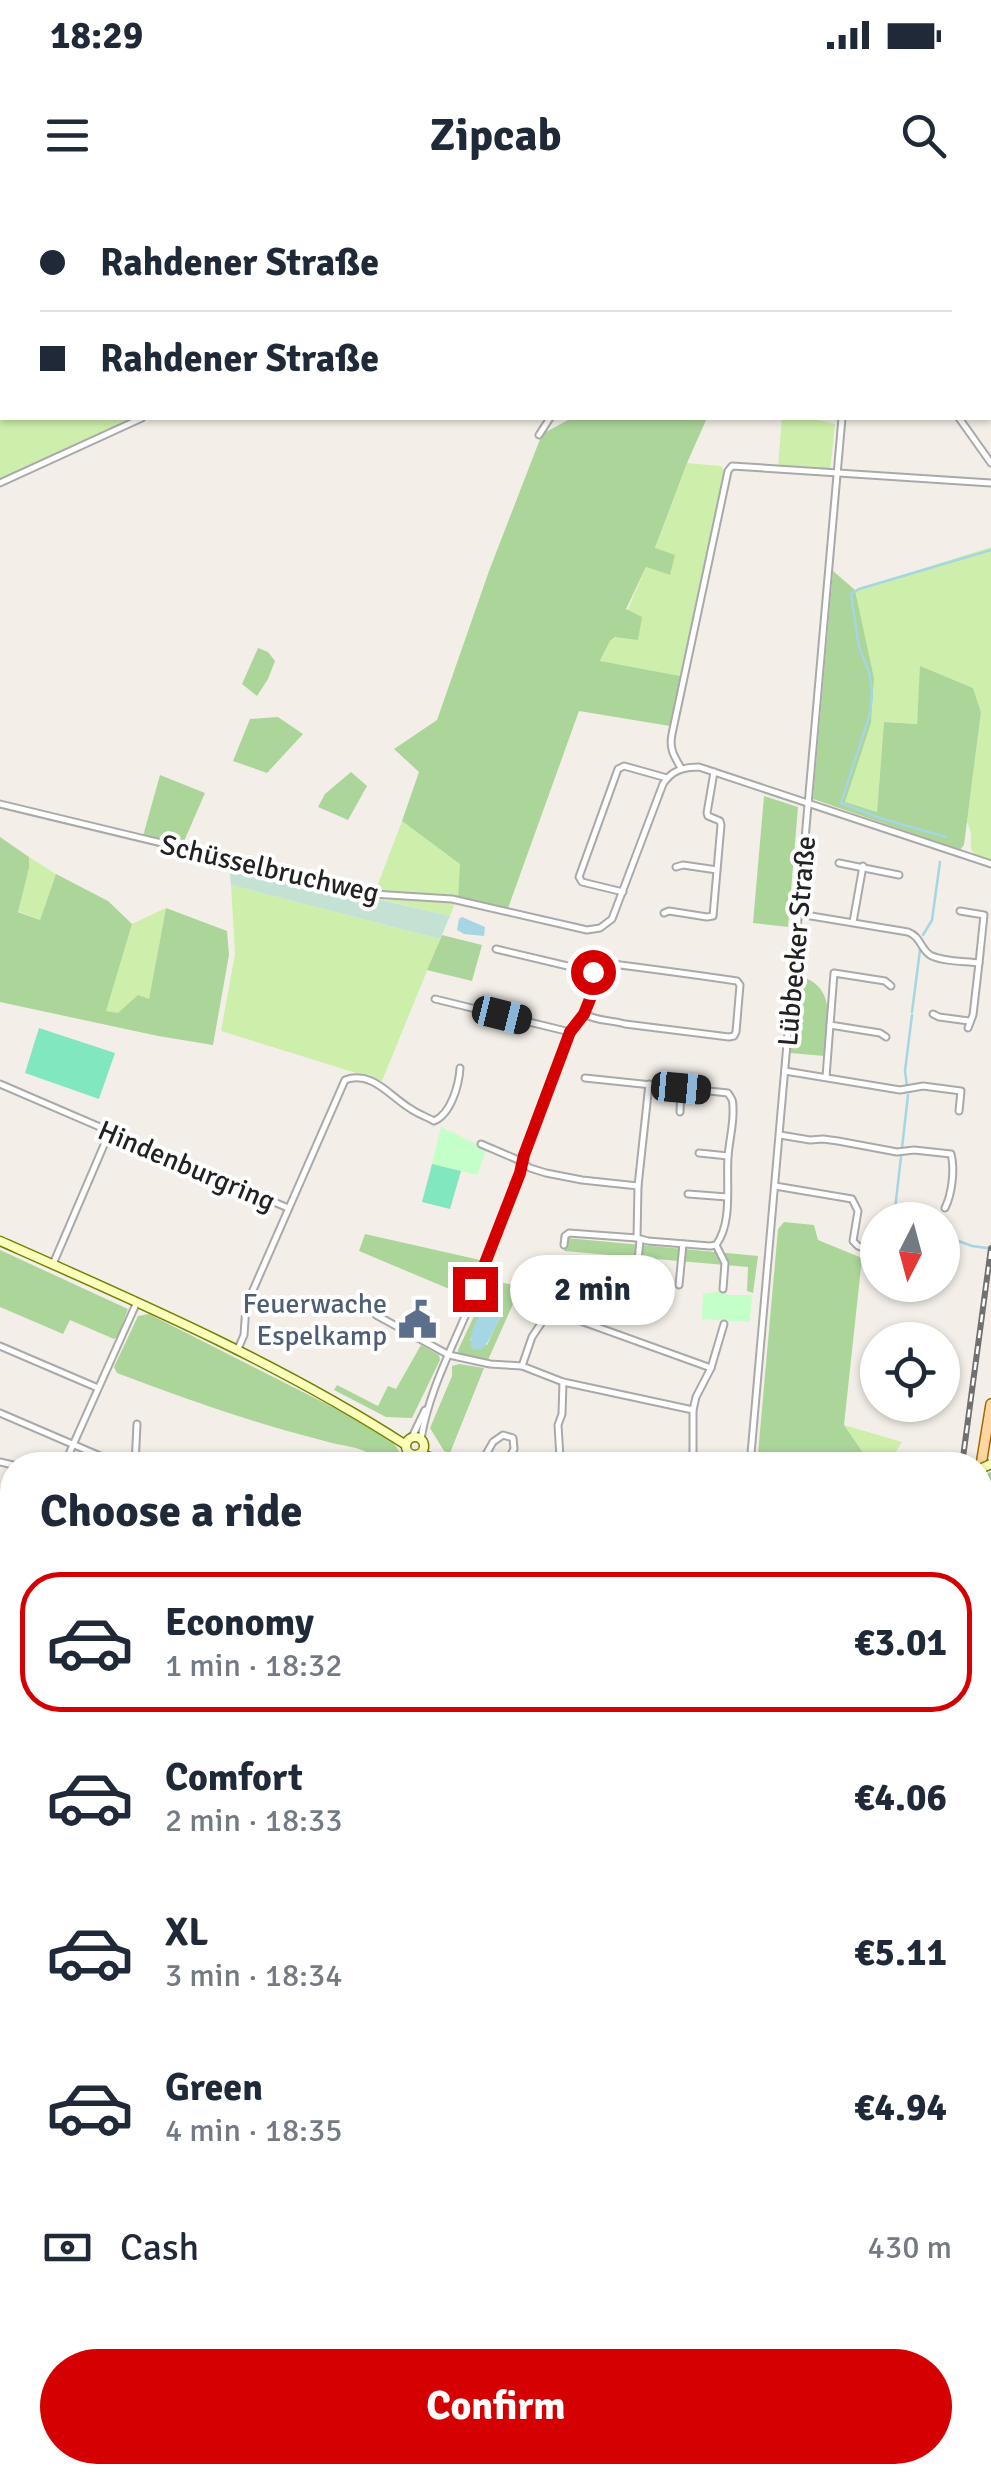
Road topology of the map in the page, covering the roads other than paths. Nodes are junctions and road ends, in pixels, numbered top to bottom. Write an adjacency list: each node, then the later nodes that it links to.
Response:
1 (138, 420): 8 (street)
2 (549, 420): 5 (street)
3 (842, 420): 7 (street, Lübbecker Straße)
4 (960, 420): 6 (street)
5 (539, 435)
6 (991, 463)
7 (837, 474): 9 (street); 10 (street); 13 (street, Lübbecker Straße)
8 (0, 483)
9 (991, 483)
10 (681, 768): 11 (street); 12 (street)
11 (714, 772): 13 (street); 19 (street)
12 (666, 778): 21 (street); 21 (street)
13 (809, 802): 16 (street); 24 (street, Lübbecker Straße)
14 (0, 804): 21 (street, Schüsselbruchweg)
15 (838, 863): 17 (street)
16 (991, 864)
17 (863, 866): 20 (street); 25 (street)
18 (676, 867): 19 (street)
19 (717, 870): 23 (street)
20 (899, 875)
21 (622, 892)
22 (960, 912): 27 (street)
23 (664, 913)
24 (798, 914): 25 (street); 37 (street, Lübbecker Straße)
25 (853, 922): 27 (street)
26 (496, 949): 28 (street)
27 (980, 963): 32 (street)
28 (593, 972): 31 (street); 31 (street)
29 (891, 986): 33 (street)
30 (435, 999): 34 (street)
31 (584, 1014): 34 (street)
32 (933, 1014)
33 (830, 1025): 35 (street); 38 (street)
34 (570, 1032): 50 (street)
35 (886, 1036)
36 (460, 1068): 56 (street)
37 (785, 1071): 38 (street); 46 (street, Lübbecker Straße)
38 (826, 1077): 43 (street)
39 (584, 1078): 41 (street)
40 (0, 1084): 45 (street, Hindenburgring)
41 (649, 1084): 42 (street); 51 (street)
42 (681, 1088): 44 (street); 49 (street)
43 (959, 1111)
44 (680, 1112)
45 (110, 1132): 56 (street, Hindenburgring); 64 (street)
46 (780, 1135): 52 (street, Lübbecker Straße); 55 (street)
47 (481, 1144): 50 (street)
48 (699, 1153): 49 (street)
49 (728, 1156): 54 (street)
50 (522, 1164): 51 (street); 74 (street)
51 (638, 1186): 57 (street)
52 (775, 1186): 62 (street); 92 (street, Lübbecker Straße)
53 (688, 1194): 54 (street)
54 (727, 1197): 60 (street)
55 (948, 1202)
56 (288, 1208): 73 (street, Hindenburgring)
57 (639, 1238): 59 (street); 61 (street); 65 (street)
58 (0, 1241): 64 (main road)
59 (682, 1244): 60 (street); 66 (street)
60 (716, 1245): 67 (street)
61 (564, 1246)
62 (860, 1247)
63 (560, 1260): 69 (street)
64 (53, 1264): 68 (main road)
65 (636, 1282)
66 (679, 1285)
67 (722, 1289)
68 (137, 1302): 73 (main road); 78 (street)
69 (550, 1310): 75 (street); 76 (street)
70 (376, 1315): 74 (street)
71 (724, 1324): 76 (street)
72 (0, 1346): 78 (street)
73 (237, 1351): 84 (main road)
74 (449, 1355): 75 (street); 84 (street)
75 (522, 1366): 77 (street)
76 (711, 1368): 80 (street)
77 (564, 1382): 80 (street); 90 (street)
78 (98, 1388): 83 (street)
79 (991, 1404): 93 (main road)
80 (693, 1410): 91 (street)
81 (0, 1412): 83 (street)
82 (137, 1424): 87 (street)
83 (73, 1444): 85 (street); 86 (street)
84 (414, 1450)
85 (70, 1452)
86 (91, 1452)
87 (136, 1452)
88 (487, 1452): 89 (street)
89 (511, 1452)
90 (559, 1452)
91 (693, 1452)
92 (751, 1452)
93 (983, 1452)

